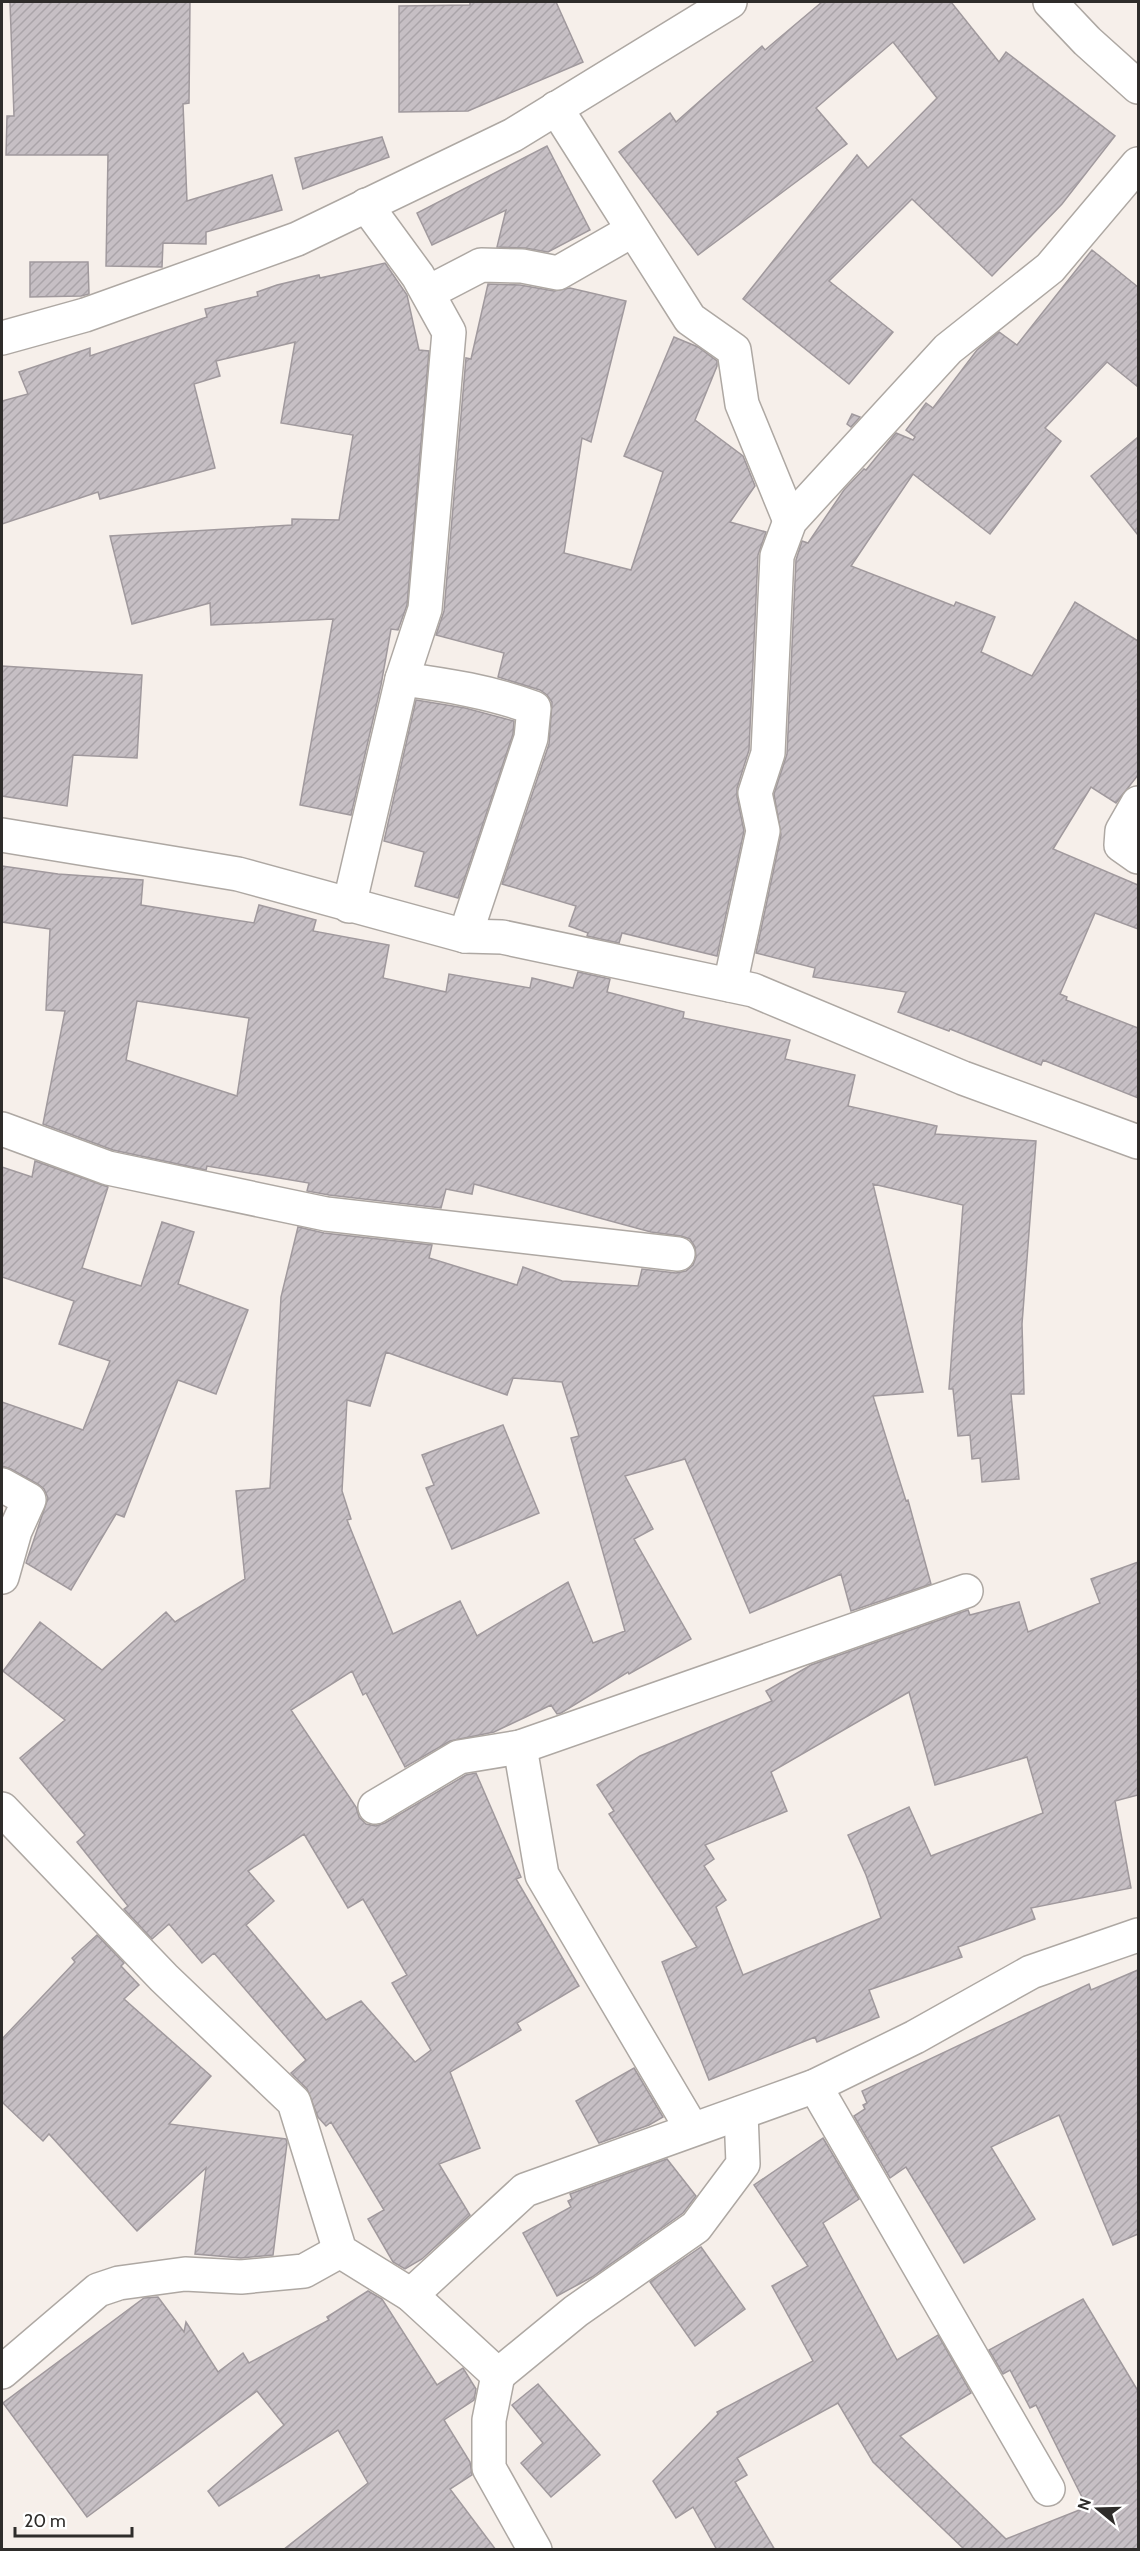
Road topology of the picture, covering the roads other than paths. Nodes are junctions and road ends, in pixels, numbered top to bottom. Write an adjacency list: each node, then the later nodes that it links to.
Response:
1 (730, 2): 4 (street)
2 (1050, 2): 3 (street)
3 (1138, 87)
4 (556, 108): 6 (street); 7 (street)
5 (1138, 164): 10 (street)
6 (366, 205): 8 (street); 9 (street)
7 (633, 230): 8 (street); 10 (street)
8 (429, 292): 11 (street)
9 (2, 338)
10 (790, 521): 17 (street)
11 (402, 679): 15 (street); 16 (street)
12 (1138, 804): 14 (street)
13 (2, 836): 15 (street)
14 (1138, 857)
15 (349, 906): 16 (street)
16 (465, 936): 17 (street)
17 (730, 985): 19 (street)
18 (2, 1129): 20 (street)
19 (1138, 1142)
20 (678, 1254)
21 (2, 1485): 22 (street)
22 (2, 1577)
23 (966, 1591): 24 (street)
24 (520, 1747): 25 (street); 30 (street)
25 (375, 1807)
26 (2, 1809): 31 (street)
27 (1138, 1935): 28 (street)
28 (815, 2086): 29 (street); 35 (street)
29 (741, 2113): 30 (street); 34 (street)
30 (692, 2129): 32 (street)
31 (340, 2251): 32 (street); 33 (street)
32 (411, 2295): 34 (street)
33 (2, 2372)
34 (498, 2375): 36 (street)
35 (1048, 2489)
36 (535, 2550)

